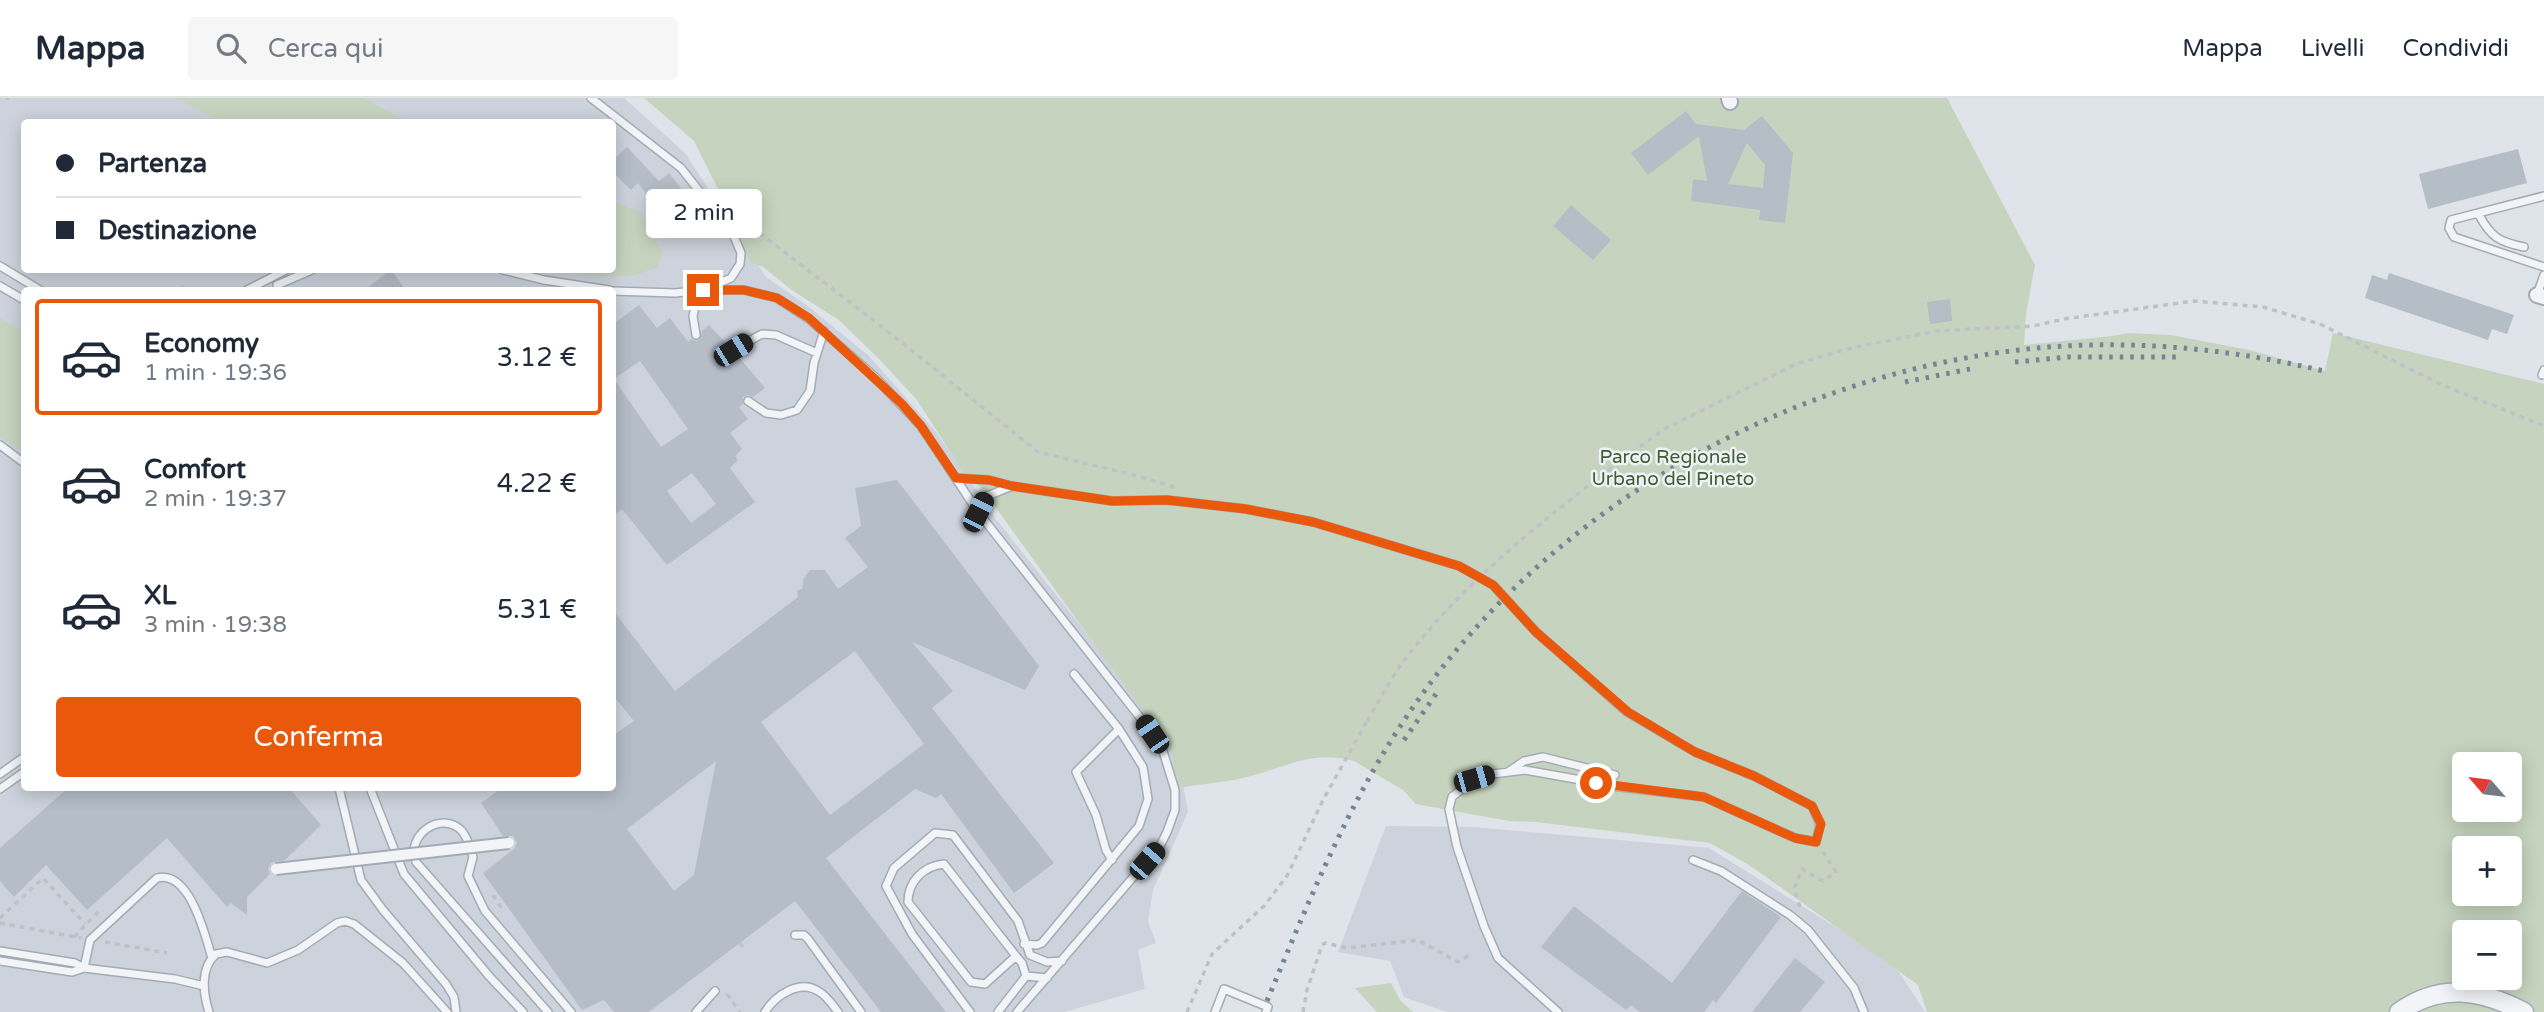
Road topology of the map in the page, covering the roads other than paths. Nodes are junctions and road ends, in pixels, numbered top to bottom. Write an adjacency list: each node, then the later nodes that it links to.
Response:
1 (591, 98): 18 (lane)
2 (2544, 196): 3 (lane)
3 (2479, 215): 4 (lane); 6 (lane)
4 (2524, 247)
5 (0, 266): 13 (lane)
6 (2544, 267)
7 (280, 273): 11 (lane)
8 (306, 273): 16 (lane)
9 (515, 273): 17 (lane)
10 (2544, 275): 20 (lane)
11 (272, 277): 14 (lane); 15 (lane)
12 (0, 286): 21 (lane)
13 (35, 287)
14 (253, 287)
15 (278, 287)
16 (281, 287)
17 (587, 287)
18 (703, 290): 19 (lane); 22 (lane); 23 (lane)
19 (616, 291)
20 (2540, 296)
21 (21, 298)
22 (824, 331): 25 (lane); 29 (lane)
23 (696, 335)
24 (733, 350): 25 (lane)
25 (817, 353): 26 (lane)
26 (748, 401)
27 (0, 445): 28 (lane)
28 (21, 461)
29 (956, 478): 30 (lane); 31 (lane)
30 (1012, 486): 31 (lane); 35 (lane)
31 (978, 512): 52 (lane)
32 (1074, 674): 33 (lane)
33 (1119, 729): 43 (lane); 43 (lane)
34 (21, 759): 36 (lane)
35 (1508, 772): 38 (lane); 73 (lane)
36 (0, 774)
37 (21, 774): 39 (lane)
38 (1615, 775)
39 (0, 789)
40 (339, 791): 60 (lane)
41 (371, 791): 61 (lane)
42 (509, 843): 45 (street, bridge)
43 (1112, 860): 47 (lane)
44 (1693, 860): 74 (lane)
45 (276, 869)
46 (795, 935): 67 (lane)
47 (1024, 944): 52 (lane); 68 (lane)
48 (0, 951): 53 (lane)
49 (1016, 956): 49 (lane); 54 (lane)
50 (212, 958): 53 (lane); 56 (lane); 59 (lane)
51 (0, 961): 53 (lane)
52 (1062, 961): 55 (lane)
53 (85, 968): 56 (lane)
54 (1026, 976): 55 (lane); 69 (lane)
55 (1047, 978): 70 (lane)
56 (204, 986): 58 (lane)
57 (715, 991): 64 (lane)
58 (209, 1012)
59 (447, 1012)
60 (456, 1012)
61 (523, 1012)
62 (548, 1012): 63 (lane)
63 (571, 1012)
64 (696, 1012)
65 (765, 1012): 66 (lane)
66 (838, 1012)
67 (861, 1012)
68 (970, 1012)
69 (998, 1012)
70 (1017, 1012)
71 (1215, 1012): 72 (lane)
72 (1266, 1012)
73 (1558, 1012)
74 (1864, 1012)
75 (2399, 1012): 76 (street)
76 (2524, 1012)

